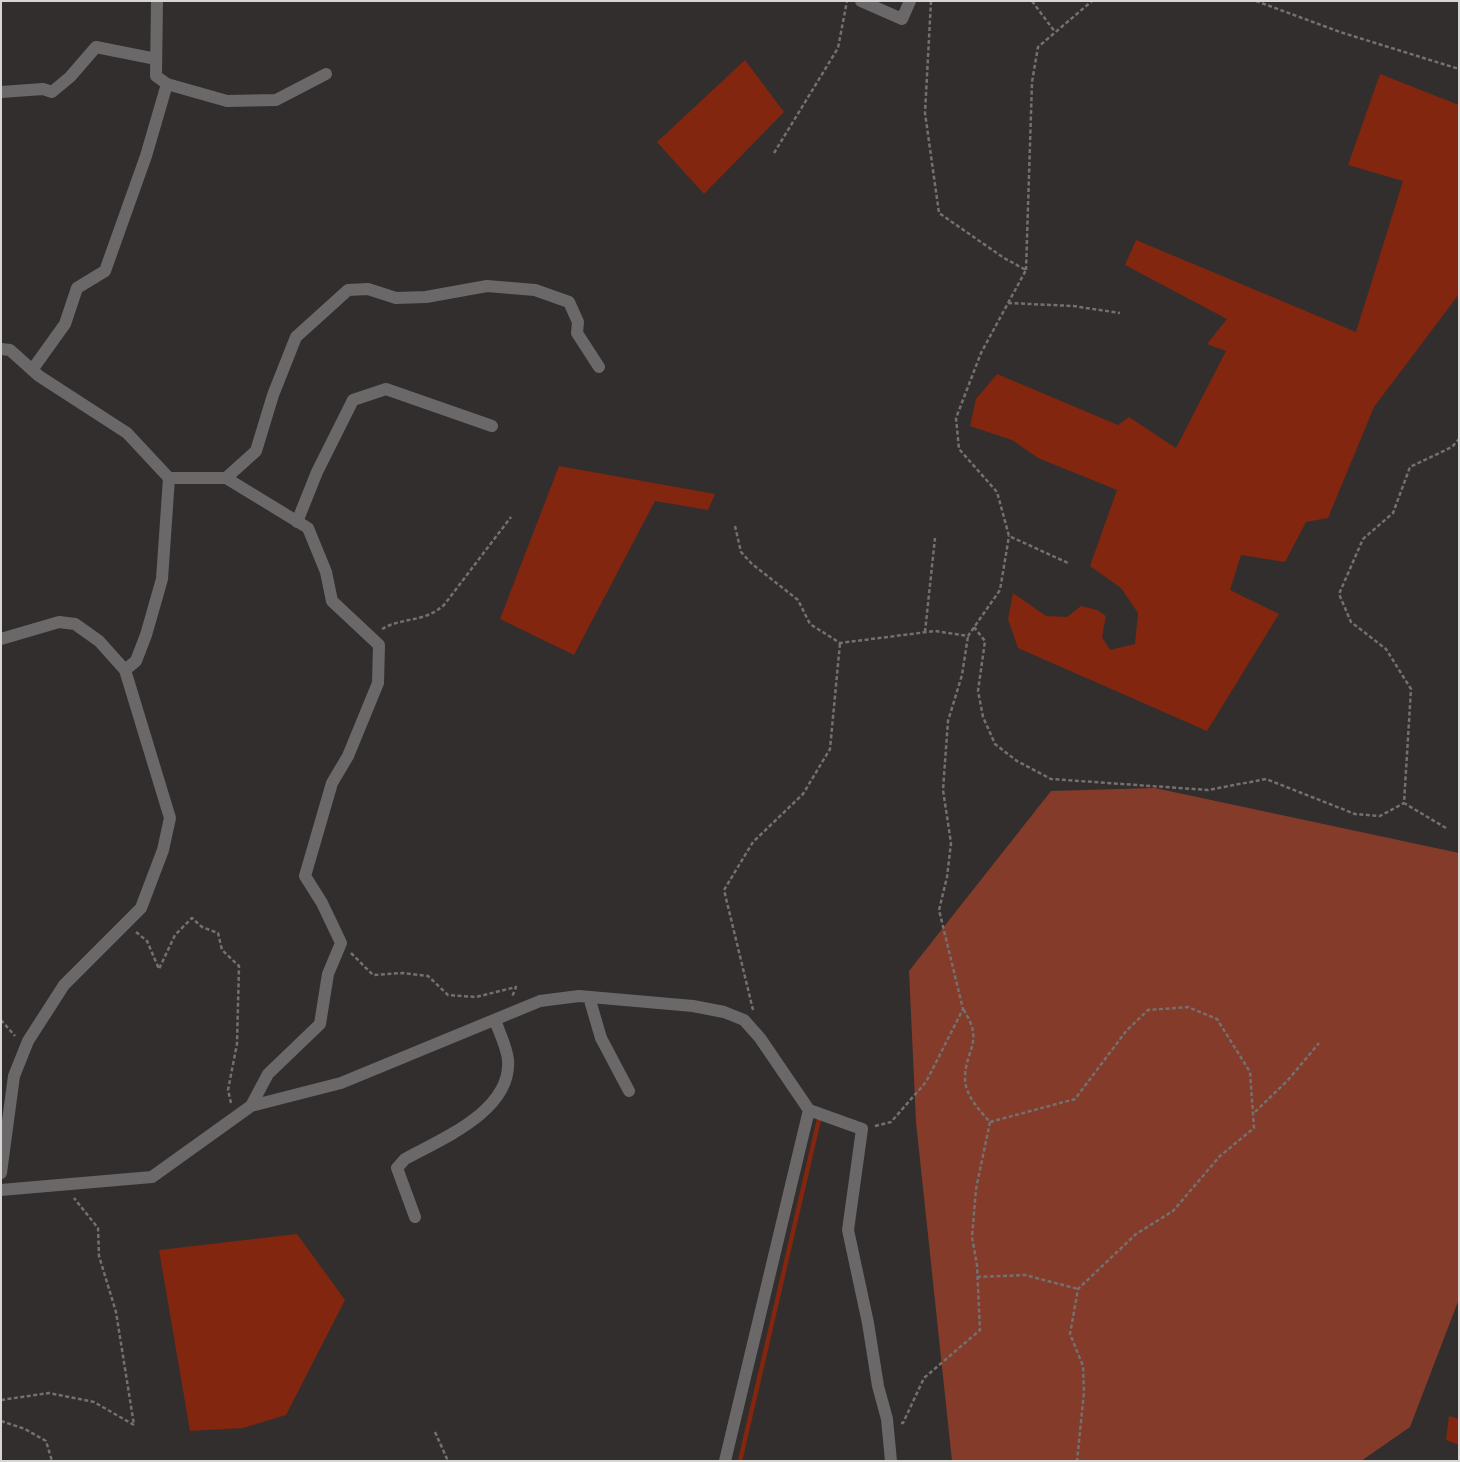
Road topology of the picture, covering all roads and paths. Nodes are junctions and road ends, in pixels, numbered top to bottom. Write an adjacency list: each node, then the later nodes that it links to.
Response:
1 (157, 1): 10 (street)
2 (846, 1): 15 (path)
3 (861, 1): 4 (street)
4 (910, 1)
5 (931, 1): 16 (path)
6 (1032, 1): 9 (path)
7 (1092, 1): 9 (path)
8 (1256, 1): 11 (path)
9 (1055, 32): 16 (path)
10 (156, 59): 13 (street); 14 (street)
11 (1459, 68)
12 (326, 74): 13 (street)
13 (167, 84): 21 (street)
14 (1, 92)
15 (774, 153)
16 (1026, 270): 17 (path)
17 (1008, 302): 18 (path); 29 (path)
18 (1120, 313)
19 (1, 349): 21 (street)
20 (599, 367): 25 (street)
21 (32, 370): 24 (street)
22 (492, 426): 27 (street)
23 (1459, 439): 39 (path)
24 (169, 478): 25 (street); 38 (street)
25 (226, 478): 27 (street)
26 (511, 517): 34 (path)
27 (297, 522): 34 (street)
28 (735, 526): 37 (path)
29 (1009, 536): 31 (path); 32 (path)
30 (935, 538): 33 (path)
31 (1068, 563)
32 (974, 627): 35 (path); 39 (path)
33 (925, 632): 35 (path); 37 (path)
34 (370, 636): 42 (street)
35 (968, 636): 44 (path)
36 (1, 639): 38 (street)
37 (840, 643): 45 (path)
38 (125, 670): 41 (street)
39 (1404, 804): 40 (path)
40 (1446, 828)
41 (126, 922): 49 (street); 51 (path)
42 (340, 943): 46 (path); 51 (street)
43 (589, 997): 46 (street); 50 (street); 52 (street)
44 (963, 1009): 54 (path); 55 (path)
45 (753, 1011)
46 (500, 1018): 51 (street); 59 (street)
47 (1, 1020): 49 (path)
48 (1319, 1043): 53 (path)
49 (25, 1049): 56 (street)
50 (629, 1091)
51 (246, 1109): 57 (street)
52 (809, 1110): 55 (street); 68 (street)
53 (1254, 1112): 54 (path); 61 (path)
54 (990, 1122): 60 (path)
55 (862, 1129): 63 (street)
56 (1, 1173)
57 (61, 1185): 58 (street); 62 (path)
58 (1, 1190)
59 (415, 1217)
60 (977, 1277): 61 (path); 63 (path)
61 (1078, 1289): 70 (path)
62 (1, 1400)
63 (887, 1419): 69 (street)
64 (1, 1421): 66 (path)
65 (435, 1432): 67 (path)
66 (52, 1461)
67 (448, 1461)
68 (725, 1461)
69 (891, 1461)
70 (1077, 1461)

